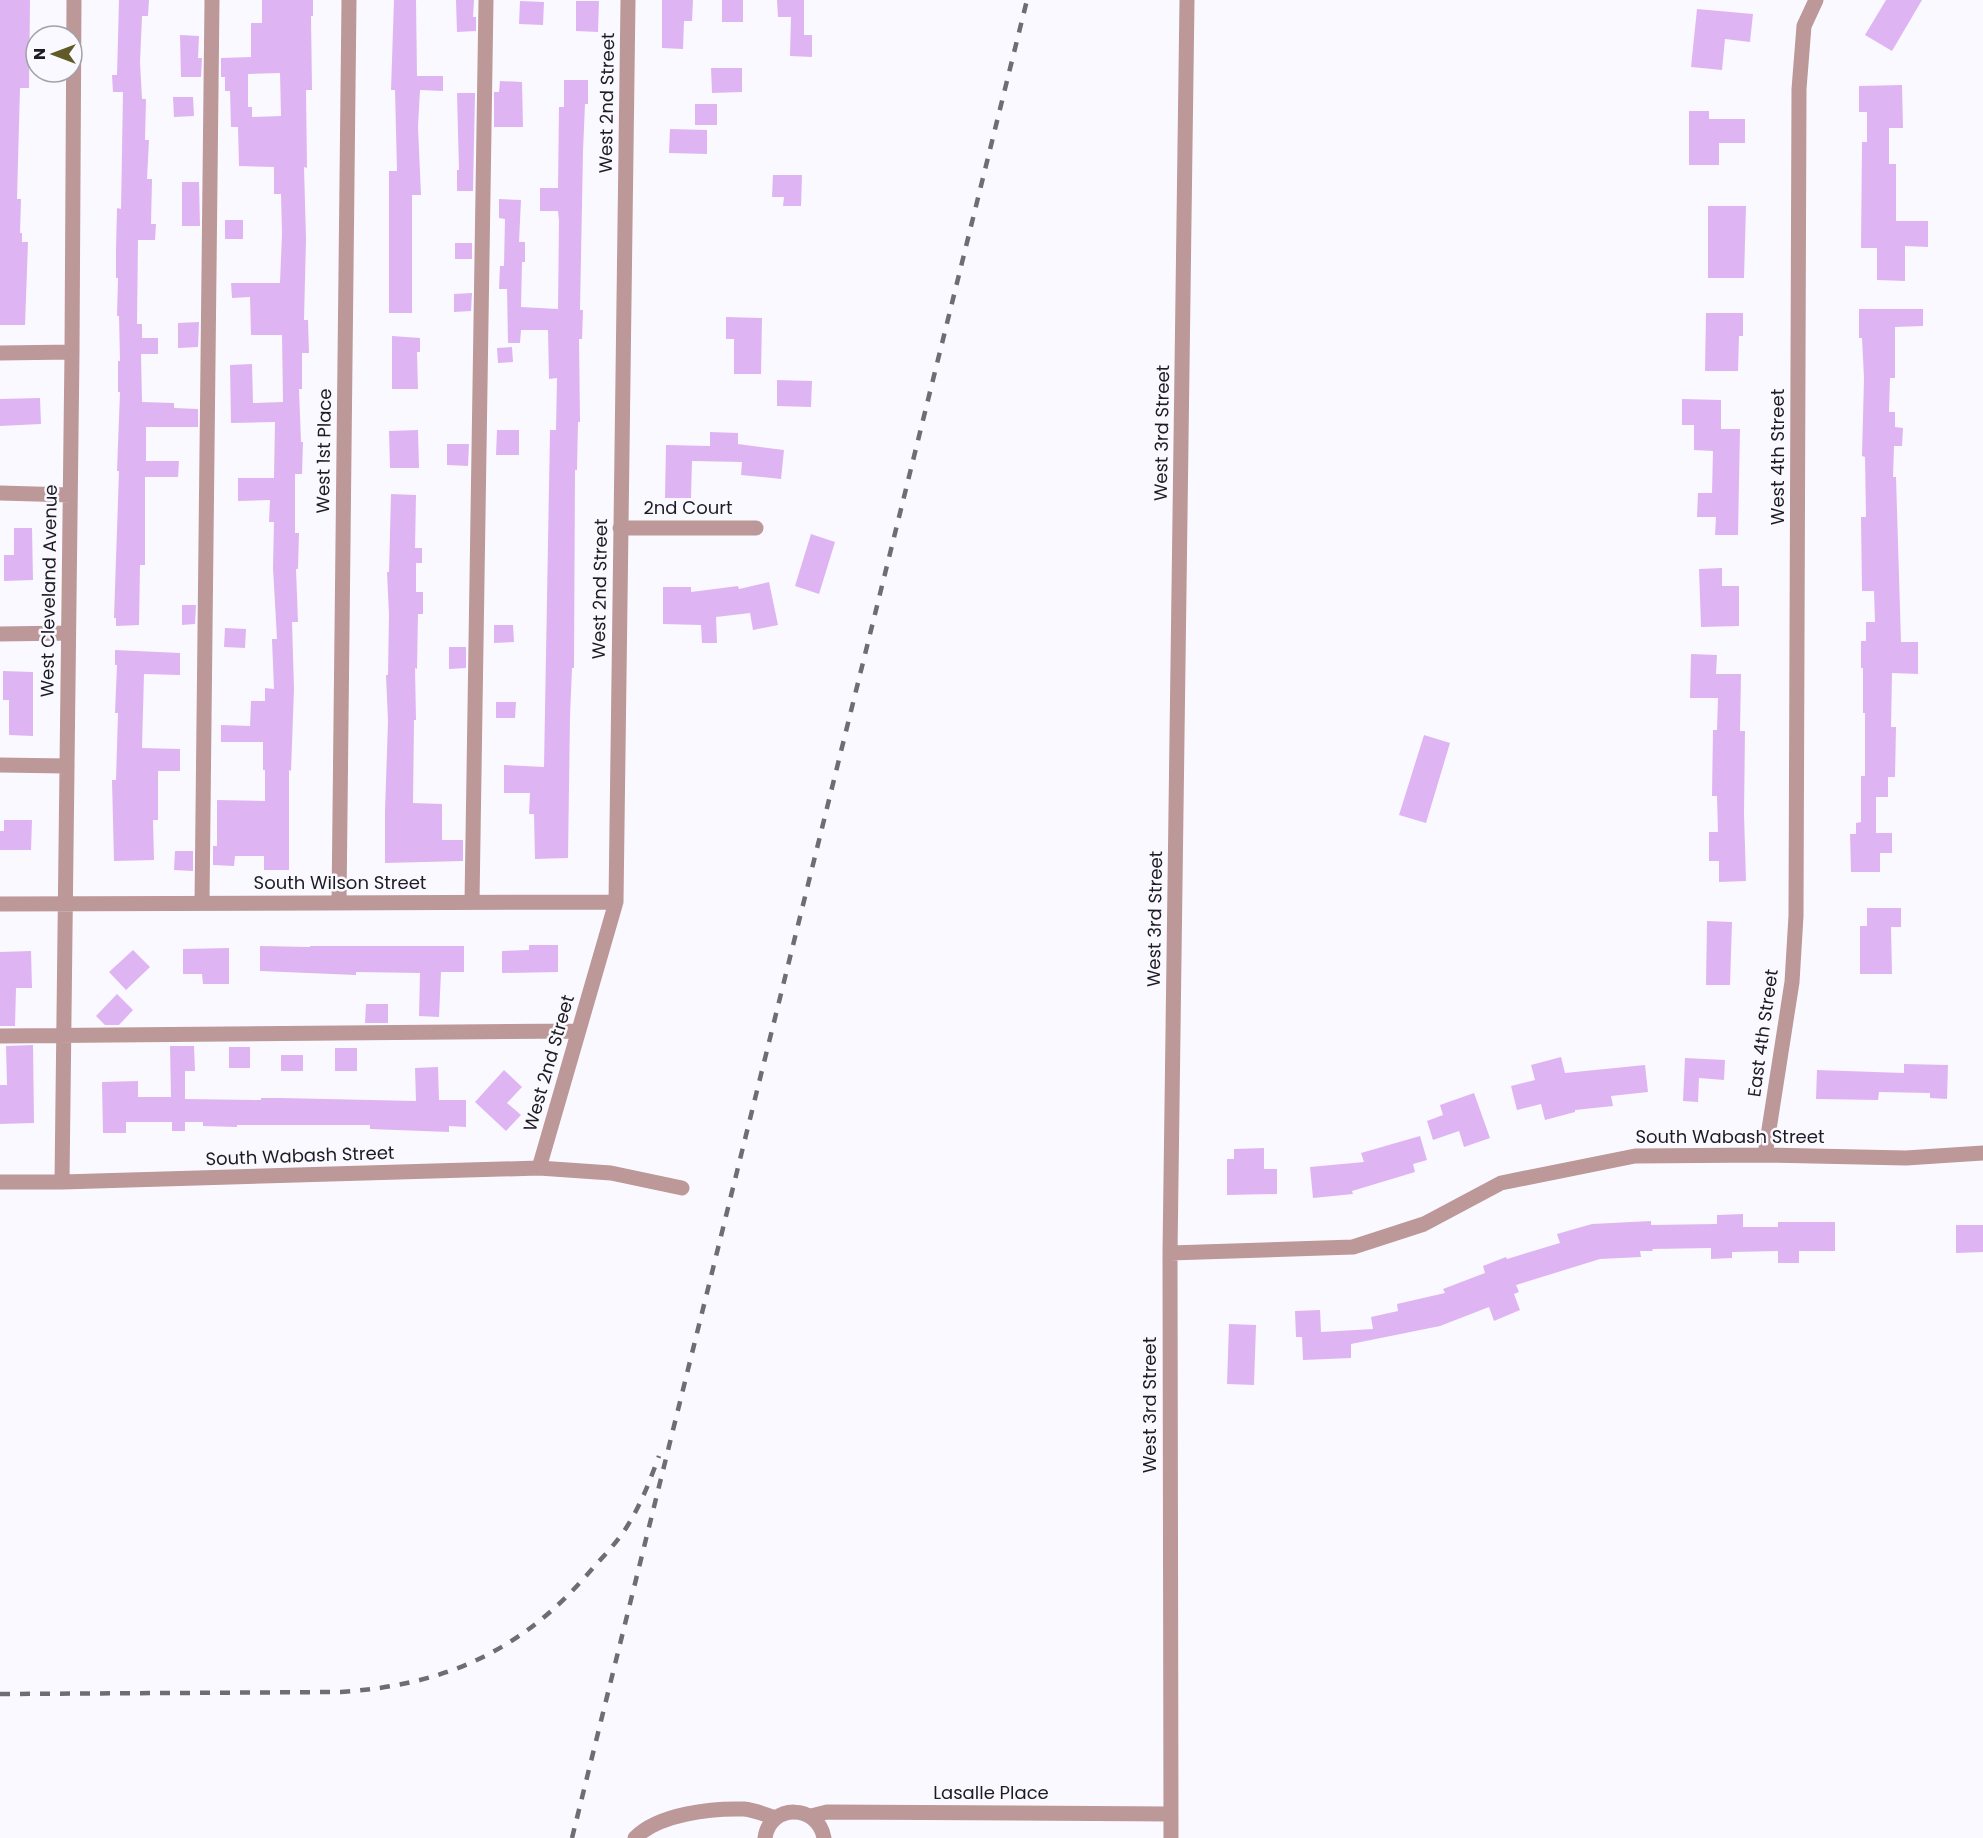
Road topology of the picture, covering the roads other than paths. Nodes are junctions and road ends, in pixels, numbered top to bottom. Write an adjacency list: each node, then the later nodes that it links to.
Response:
1 (74, 0): 8 (street, West Cleveland Avenue)
2 (212, 0): 20 (street)
3 (349, 0): 21 (street, West 1st Place)
4 (486, 0): 18 (street)
5 (628, 0): 12 (street, West 2nd Street)
6 (1187, 0): 34 (street, West 3rd Street)
7 (1816, 0): 24 (street, West 4th Street)
8 (72, 352): 9 (street); 11 (street, West Cleveland Avenue)
9 (0, 353)
10 (0, 494): 11 (street)
11 (70, 495): 14 (street, West Cleveland Avenue)
12 (620, 528): 13 (street, 2nd Court); 19 (street, West 2nd Street)
13 (756, 528)
14 (68, 633): 15 (street); 17 (street, West Cleveland Avenue)
15 (0, 634)
16 (0, 765): 17 (street)
17 (66, 766): 23 (street, West Cleveland Avenue)
18 (472, 902): 19 (street, South Wilson Street); 21 (street, South Wilson Street)
19 (616, 902): 25 (street, West 2nd Street)
20 (202, 903): 21 (street, South Wilson Street); 23 (street, South Wilson Street)
21 (339, 903)
22 (0, 904): 23 (street, South Wilson Street)
23 (65, 904): 27 (street, West Cleveland Avenue)
24 (1796, 916): 29 (street, East 4th Street)
25 (579, 1031): 27 (street); 30 (street, West 2nd Street)
26 (0, 1036): 27 (street)
27 (64, 1036): 32 (street, West Cleveland Avenue)
28 (1983, 1153): 29 (street, South Wabash Street)
29 (1765, 1155): 34 (street, South Wabash Street)
30 (539, 1168): 32 (street, South Wabash Street); 33 (street, South Wabash Street)
31 (0, 1182): 32 (street, South Wabash Street)
32 (62, 1182)
33 (682, 1188)
34 (1170, 1253): 35 (street, West 3rd Street)
35 (1171, 1814): 36 (street, Lasalle Place); 41 (street, West 3rd Street)
36 (811, 1816): 37 (street, Lasalle Place); 40 (street)
37 (776, 1818): 38 (street); 39 (street)
38 (635, 1838)
39 (765, 1838)
40 (824, 1838)
41 (1171, 1838)

